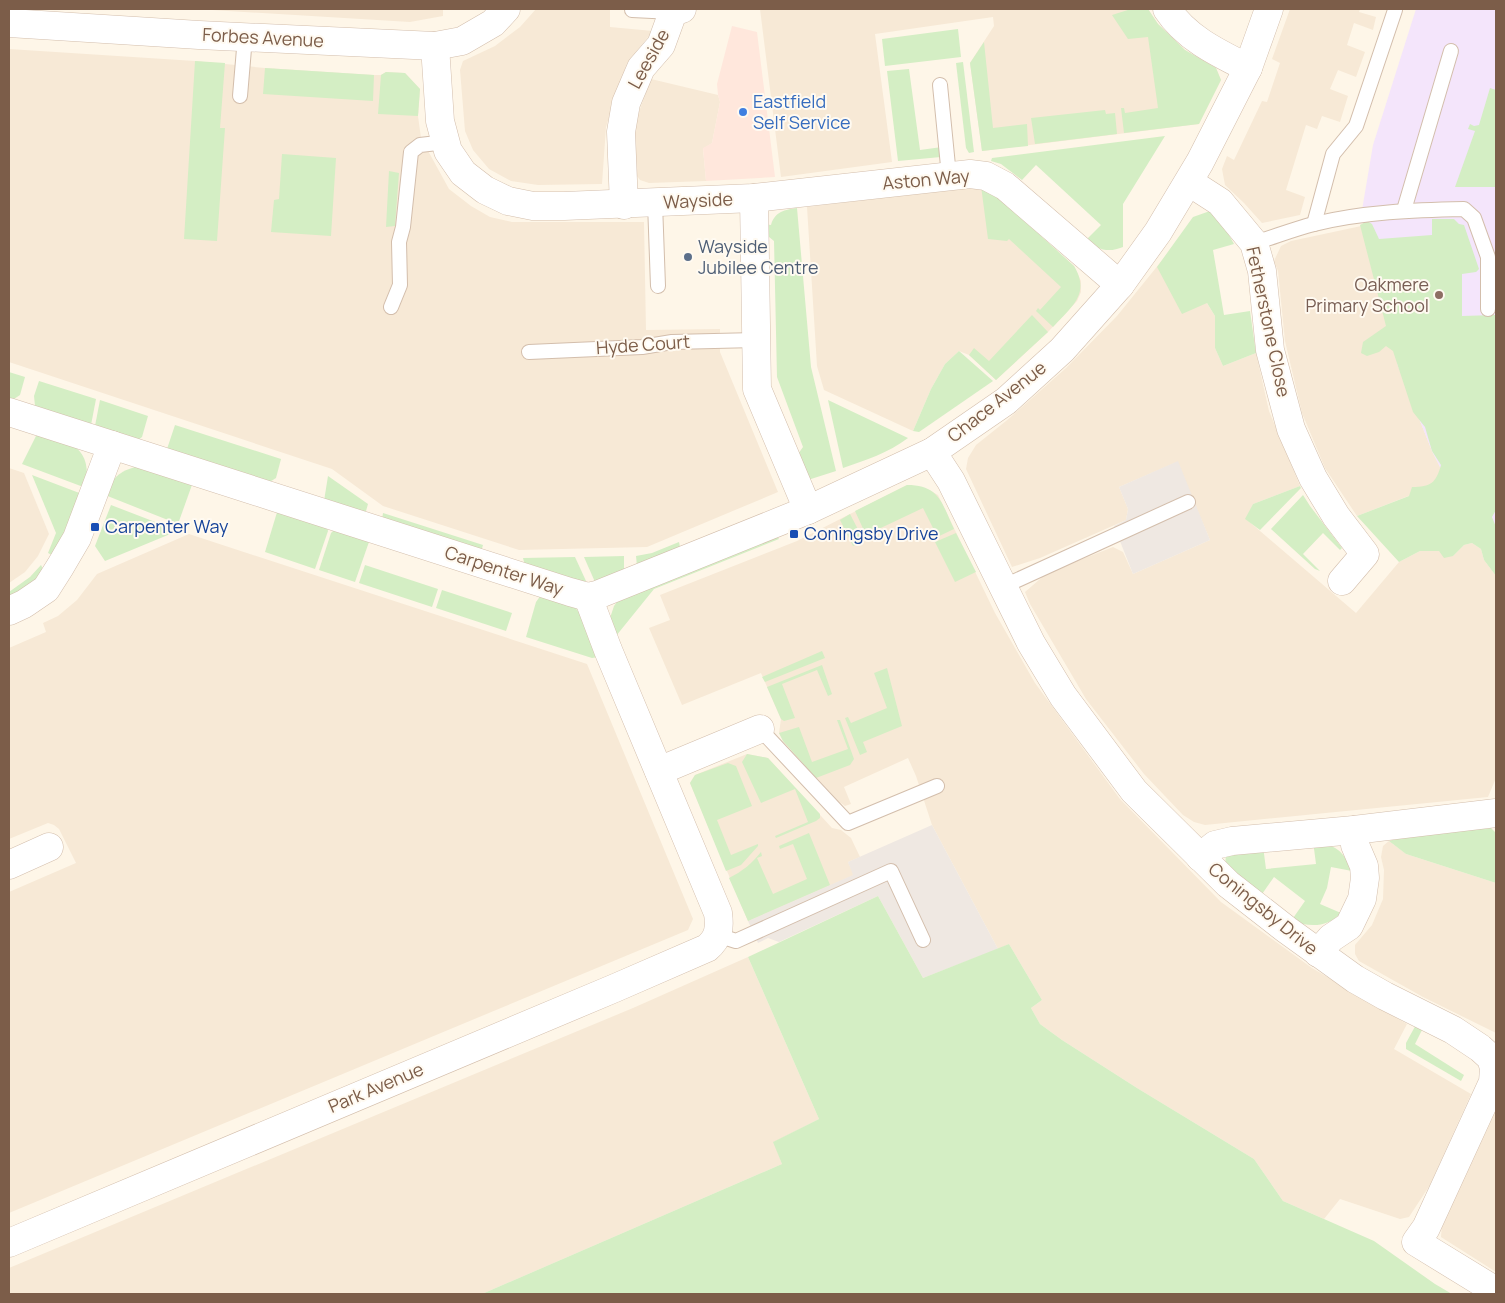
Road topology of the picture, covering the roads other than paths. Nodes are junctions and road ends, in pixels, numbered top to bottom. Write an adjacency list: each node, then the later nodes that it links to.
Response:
1 (506, 9): 9 (street, Forbes Avenue)
2 (1166, 9): 11 (street)
3 (1269, 9): 11 (street, Chace Avenue)
4 (632, 10): 5 (lane)
5 (678, 10): 19 (street, Leeside)
6 (1395, 10): 21 (lane)
7 (9, 23): 8 (street, Forbes Avenue)
8 (245, 37): 9 (street, Forbes Avenue); 13 (lane)
9 (435, 46): 14 (street, Wayside)
10 (1452, 50): 20 (lane)
11 (1248, 68): 16 (street, Chace Avenue)
12 (940, 85): 15 (lane)
13 (240, 96)
14 (446, 142): 19 (street, Wayside); 26 (lane)
15 (949, 176): 17 (street, Aston Way); 24 (street, Aston Way)
16 (1189, 182): 22 (street, Fetherstone Close); 24 (street, Chace Avenue)
17 (754, 198): 18 (street, Wayside); 28 (street, Wayside)
18 (655, 203): 19 (street, Wayside); 25 (lane)
19 (624, 205)
20 (1404, 210): 21 (lane); 23 (lane)
21 (1314, 224): 22 (lane)
22 (1254, 243): 35 (street, Fetherstone Close)
23 (1490, 250): 27 (lane)
24 (1120, 284): 32 (street, Chace Avenue)
25 (658, 286)
26 (391, 307)
27 (1488, 309)
28 (756, 340): 29 (lane, Hyde Court); 34 (street, Wayside)
29 (529, 352)
30 (9, 412): 31 (street, Carpenter Way)
31 (112, 445): 37 (street, Carpenter Way); 38 (street)
32 (932, 452): 34 (street, Chace Avenue); 36 (street, Coningsby Drive)
33 (1188, 502): 36 (lane)
34 (808, 510): 37 (street, Chace Avenue)
35 (1342, 581)
36 (1002, 587): 45 (street, Coningsby Drive)
37 (588, 597): 40 (street, Carpenter Way)
38 (9, 611)
39 (760, 729): 40 (street); 41 (lane)
40 (659, 771): 47 (street, Carpenter Way)
41 (938, 786)
42 (1496, 813): 43 (street)
43 (1354, 830): 45 (street); 49 (street)
44 (49, 847): 46 (street)
45 (1200, 857): 49 (street, Coningsby Drive)
46 (9, 865)
47 (718, 924): 48 (lane); 50 (street, Park Avenue)
48 (923, 940)
49 (1318, 953): 51 (street, Coningsby Drive)
50 (9, 1243)
51 (1496, 1292)

